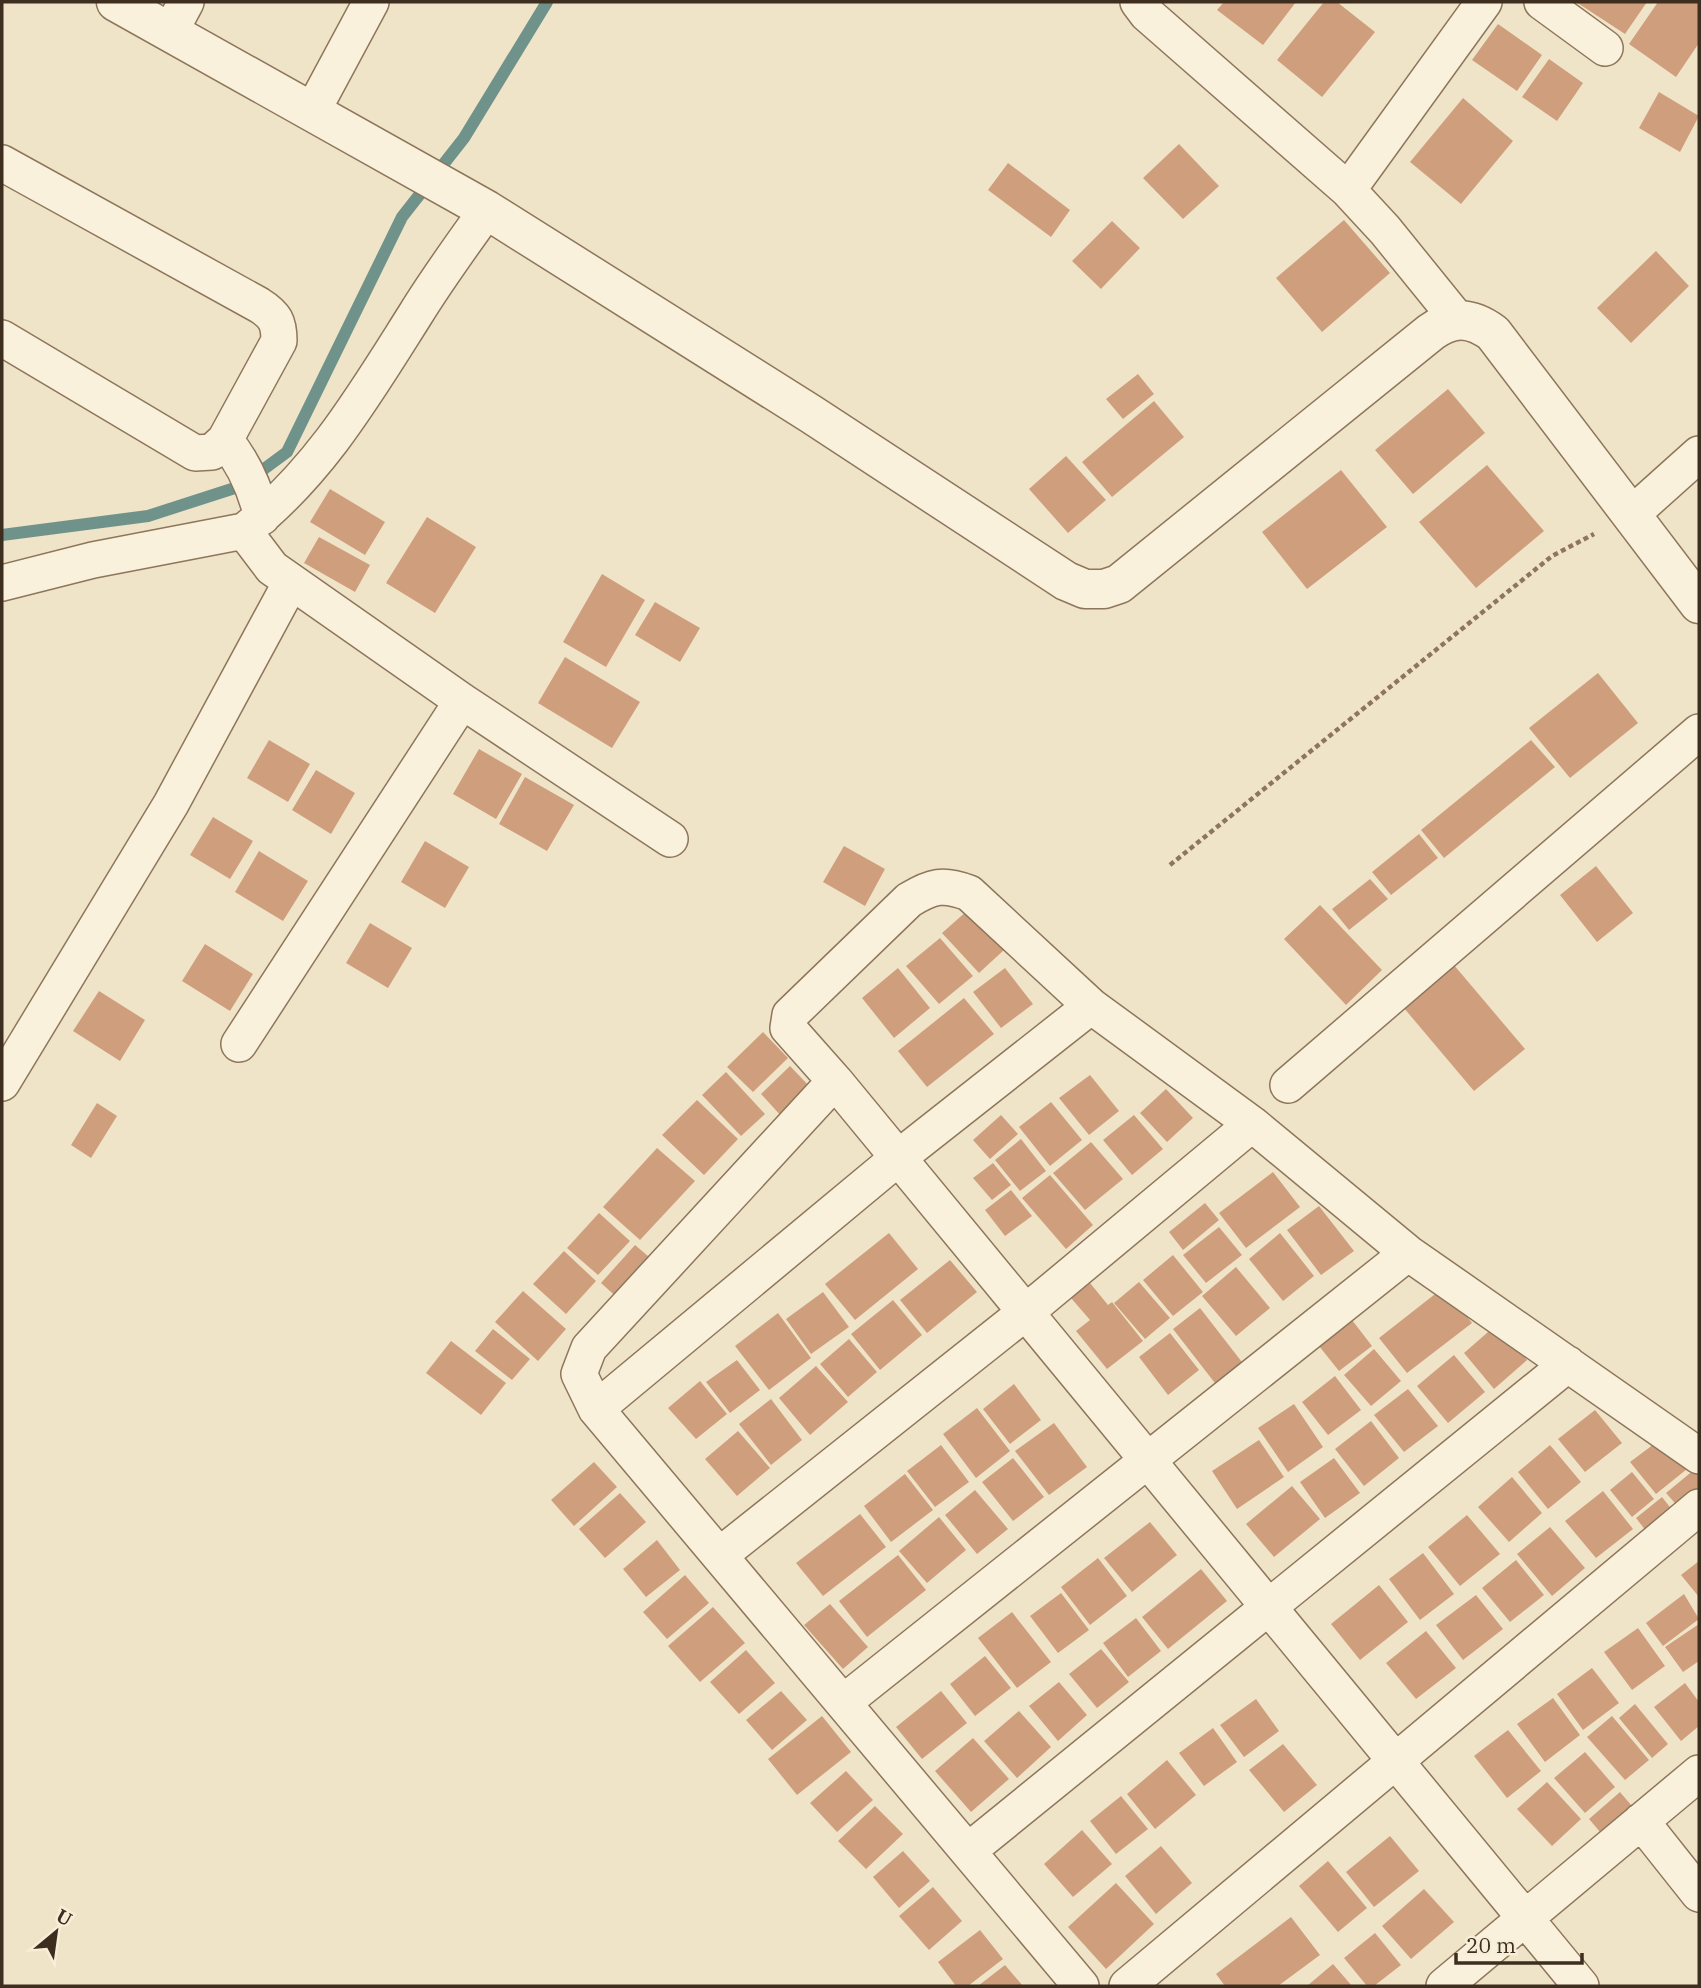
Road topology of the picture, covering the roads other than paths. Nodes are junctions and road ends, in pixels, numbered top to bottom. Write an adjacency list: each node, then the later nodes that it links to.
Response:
1 (116, 2): 6 (street)
2 (371, 2): 8 (street)
3 (1138, 2): 10 (street)
4 (1484, 2): 10 (street)
5 (1542, 2): 7 (street)
6 (178, 17): 8 (street)
7 (1605, 48)
8 (313, 110): 11 (street)
9 (2, 163): 14 (street)
10 (1348, 190): 12 (street)
11 (481, 206): 12 (street); 16 (street)
12 (1457, 319): 17 (street)
13 (2, 338): 14 (street)
14 (231, 447): 16 (street)
15 (1699, 454): 17 (street)
16 (254, 512): 18 (street); 19 (street)
17 (1631, 515): 20 (street)
18 (292, 582): 21 (street); 27 (street)
19 (2, 583)
20 (1699, 604)
21 (462, 701): 23 (street); 25 (street)
22 (1699, 732): 28 (street)
23 (670, 839)
24 (1091, 1006): 26 (street); 29 (street); 30 (street)
25 (239, 1044)
26 (835, 1082): 30 (street); 34 (street)
27 (2, 1083)
28 (1288, 1085)
29 (1252, 1125): 31 (street); 32 (street)
30 (898, 1158): 32 (street); 34 (street)
31 (1408, 1253): 33 (street); 36 (street)
32 (1026, 1312): 36 (street); 38 (street)
33 (1568, 1364): 35 (street); 39 (street)
34 (596, 1409): 38 (street)
35 (1699, 1456)
36 (1148, 1461): 39 (street); 40 (street)
37 (1699, 1507): 41 (street)
38 (720, 1555): 40 (street)
39 (1268, 1607): 41 (street); 44 (street)
40 (844, 1702): 44 (street)
41 (1396, 1761): 46 (street); 48 (street)
42 (1699, 1773): 43 (street)
43 (1641, 1821): 45 (street); 46 (street)
44 (968, 1851): 47 (street)
45 (1699, 1894)
46 (1525, 1918): 49 (street); 50 (street)
47 (1082, 1986)
48 (1127, 1986)
49 (1444, 1986)
50 (1581, 1986)

